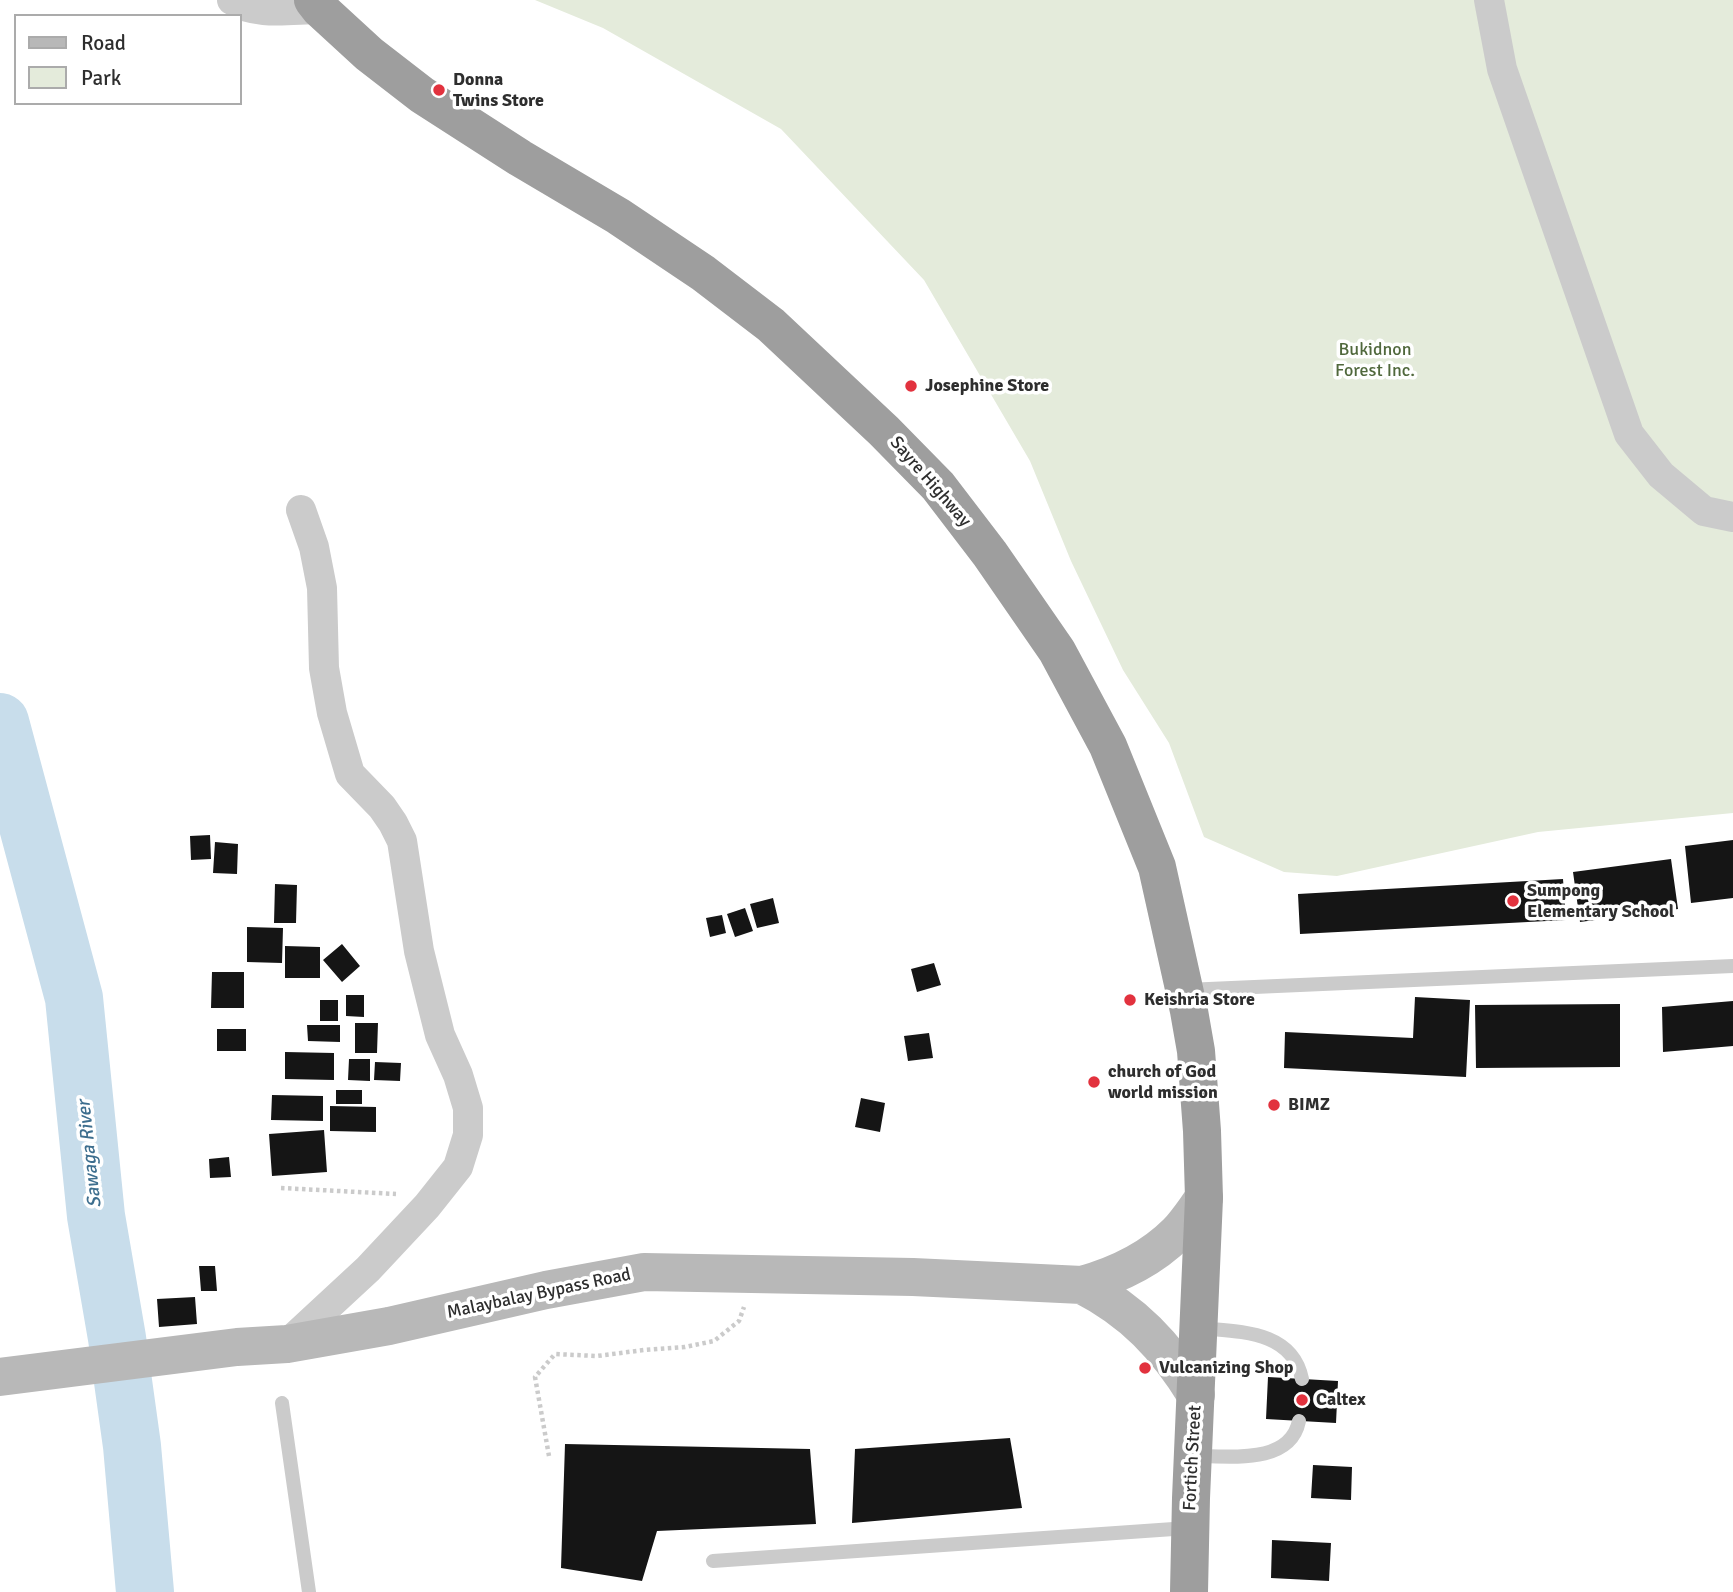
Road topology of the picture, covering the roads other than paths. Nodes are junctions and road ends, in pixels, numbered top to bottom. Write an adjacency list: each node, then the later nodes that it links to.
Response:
1 (232, 0): 3 (street)
2 (1489, 0): 5 (street)
3 (316, 4): 7 (highway, Sayre Highway)
4 (301, 510): 11 (street)
5 (1733, 517)
6 (1733, 966): 7 (lane)
7 (1184, 990): 8 (highway, Sayre Highway)
8 (1204, 1198): 9 (main road, Malaybalay Bypass Road); 10 (highway, Fortich Street)
9 (1082, 1285): 11 (main road, Malaybalay Bypass Road); 14 (main road, Malaybalay Bypass Road)
10 (1199, 1327): 13 (lane); 14 (highway, Fortich Street)
11 (287, 1344): 12 (main road, Malaybalay Bypass Road)
12 (5, 1376)
13 (1302, 1379)
14 (1196, 1395): 17 (highway, Fortich Street)
15 (282, 1403): 20 (lane)
16 (1299, 1420): 17 (lane)
17 (1193, 1456): 18 (highway, Fortich Street)
18 (1190, 1528): 19 (lane); 21 (highway, Fortich Street)
19 (713, 1561)
20 (309, 1592)
21 (1189, 1592)

